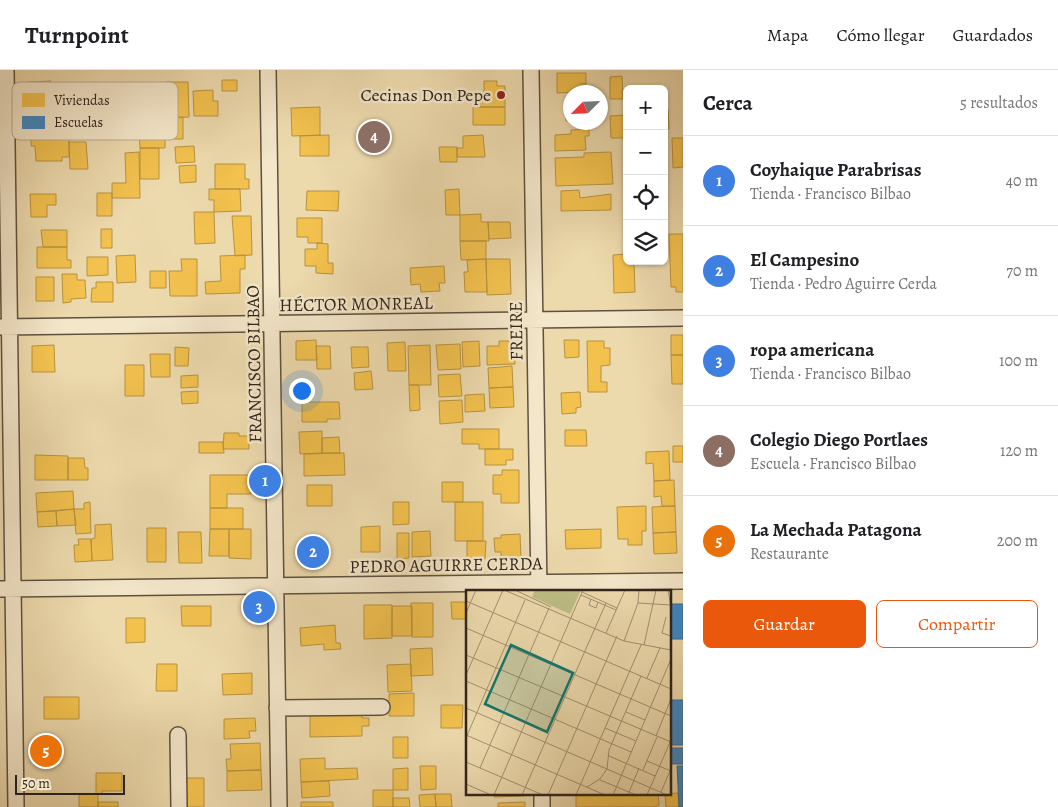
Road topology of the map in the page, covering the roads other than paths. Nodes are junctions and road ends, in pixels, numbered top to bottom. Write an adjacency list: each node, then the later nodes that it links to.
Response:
1 (6, 70): 7 (street)
2 (268, 70): 6 (street, FRANCISCO BILBAO)
3 (531, 70): 5 (street, FREIRE)
4 (683, 318): 5 (street, HÉCTOR MONREAL)
5 (535, 320): 6 (street, HÉCTOR MONREAL); 10 (street, FREIRE)
6 (272, 323): 7 (street, HÉCTOR MONREAL); 9 (street, FRANCISCO BILBAO)
7 (5, 327): 11 (street)
8 (683, 581): 10 (street, PEDRO AGUIRRE CERDA)
9 (276, 586): 10 (street, PEDRO AGUIRRE CERDA); 11 (street, PEDRO AGUIRRE CERDA); 13 (street, FRANCISCO BILBAO)
10 (539, 587)
11 (7, 589): 16 (street)
12 (382, 707): 13 (street)
13 (278, 708): 18 (street, FRANCISCO BILBAO)
14 (178, 736): 17 (street)
15 (542, 794): 19 (street)
16 (16, 807)
17 (179, 807)
18 (279, 807)
19 (542, 807)

